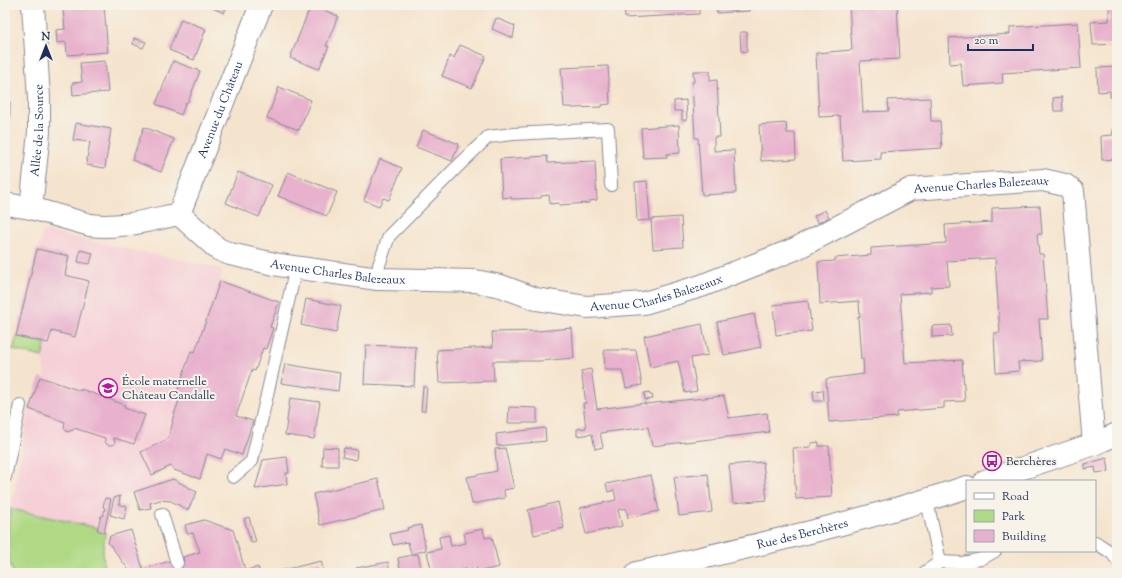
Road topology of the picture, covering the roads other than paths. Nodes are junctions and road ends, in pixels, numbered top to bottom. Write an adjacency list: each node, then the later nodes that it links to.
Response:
1 (33, 5): 5 (street, Allée de la Source)
2 (261, 5): 6 (street, Avenue du Château)
3 (611, 185): 8 (lane)
4 (5, 204): 5 (street)
5 (31, 208): 6 (street)
6 (179, 214): 7 (street, Avenue Charles Balezeaux)
7 (296, 268): 8 (street, Avenue Charles Balezeaux); 13 (lane)
8 (378, 279): 11 (street, Avenue Charles Balezeaux)
9 (20, 405): 12 (lane)
10 (1117, 434): 11 (street)
11 (1094, 435): 14 (street)
12 (5, 477)
13 (233, 477)
14 (988, 480)
15 (966, 487): 16 (street, Rue des Berchères)
16 (927, 501): 21 (lane); 23 (street, Rue des Berchères)
17 (162, 514): 22 (lane)
18 (1096, 543): 20 (lane)
19 (993, 552): 21 (lane)
20 (1117, 560)
21 (940, 562): 24 (lane)
22 (177, 563)
23 (636, 573)
24 (924, 573)

